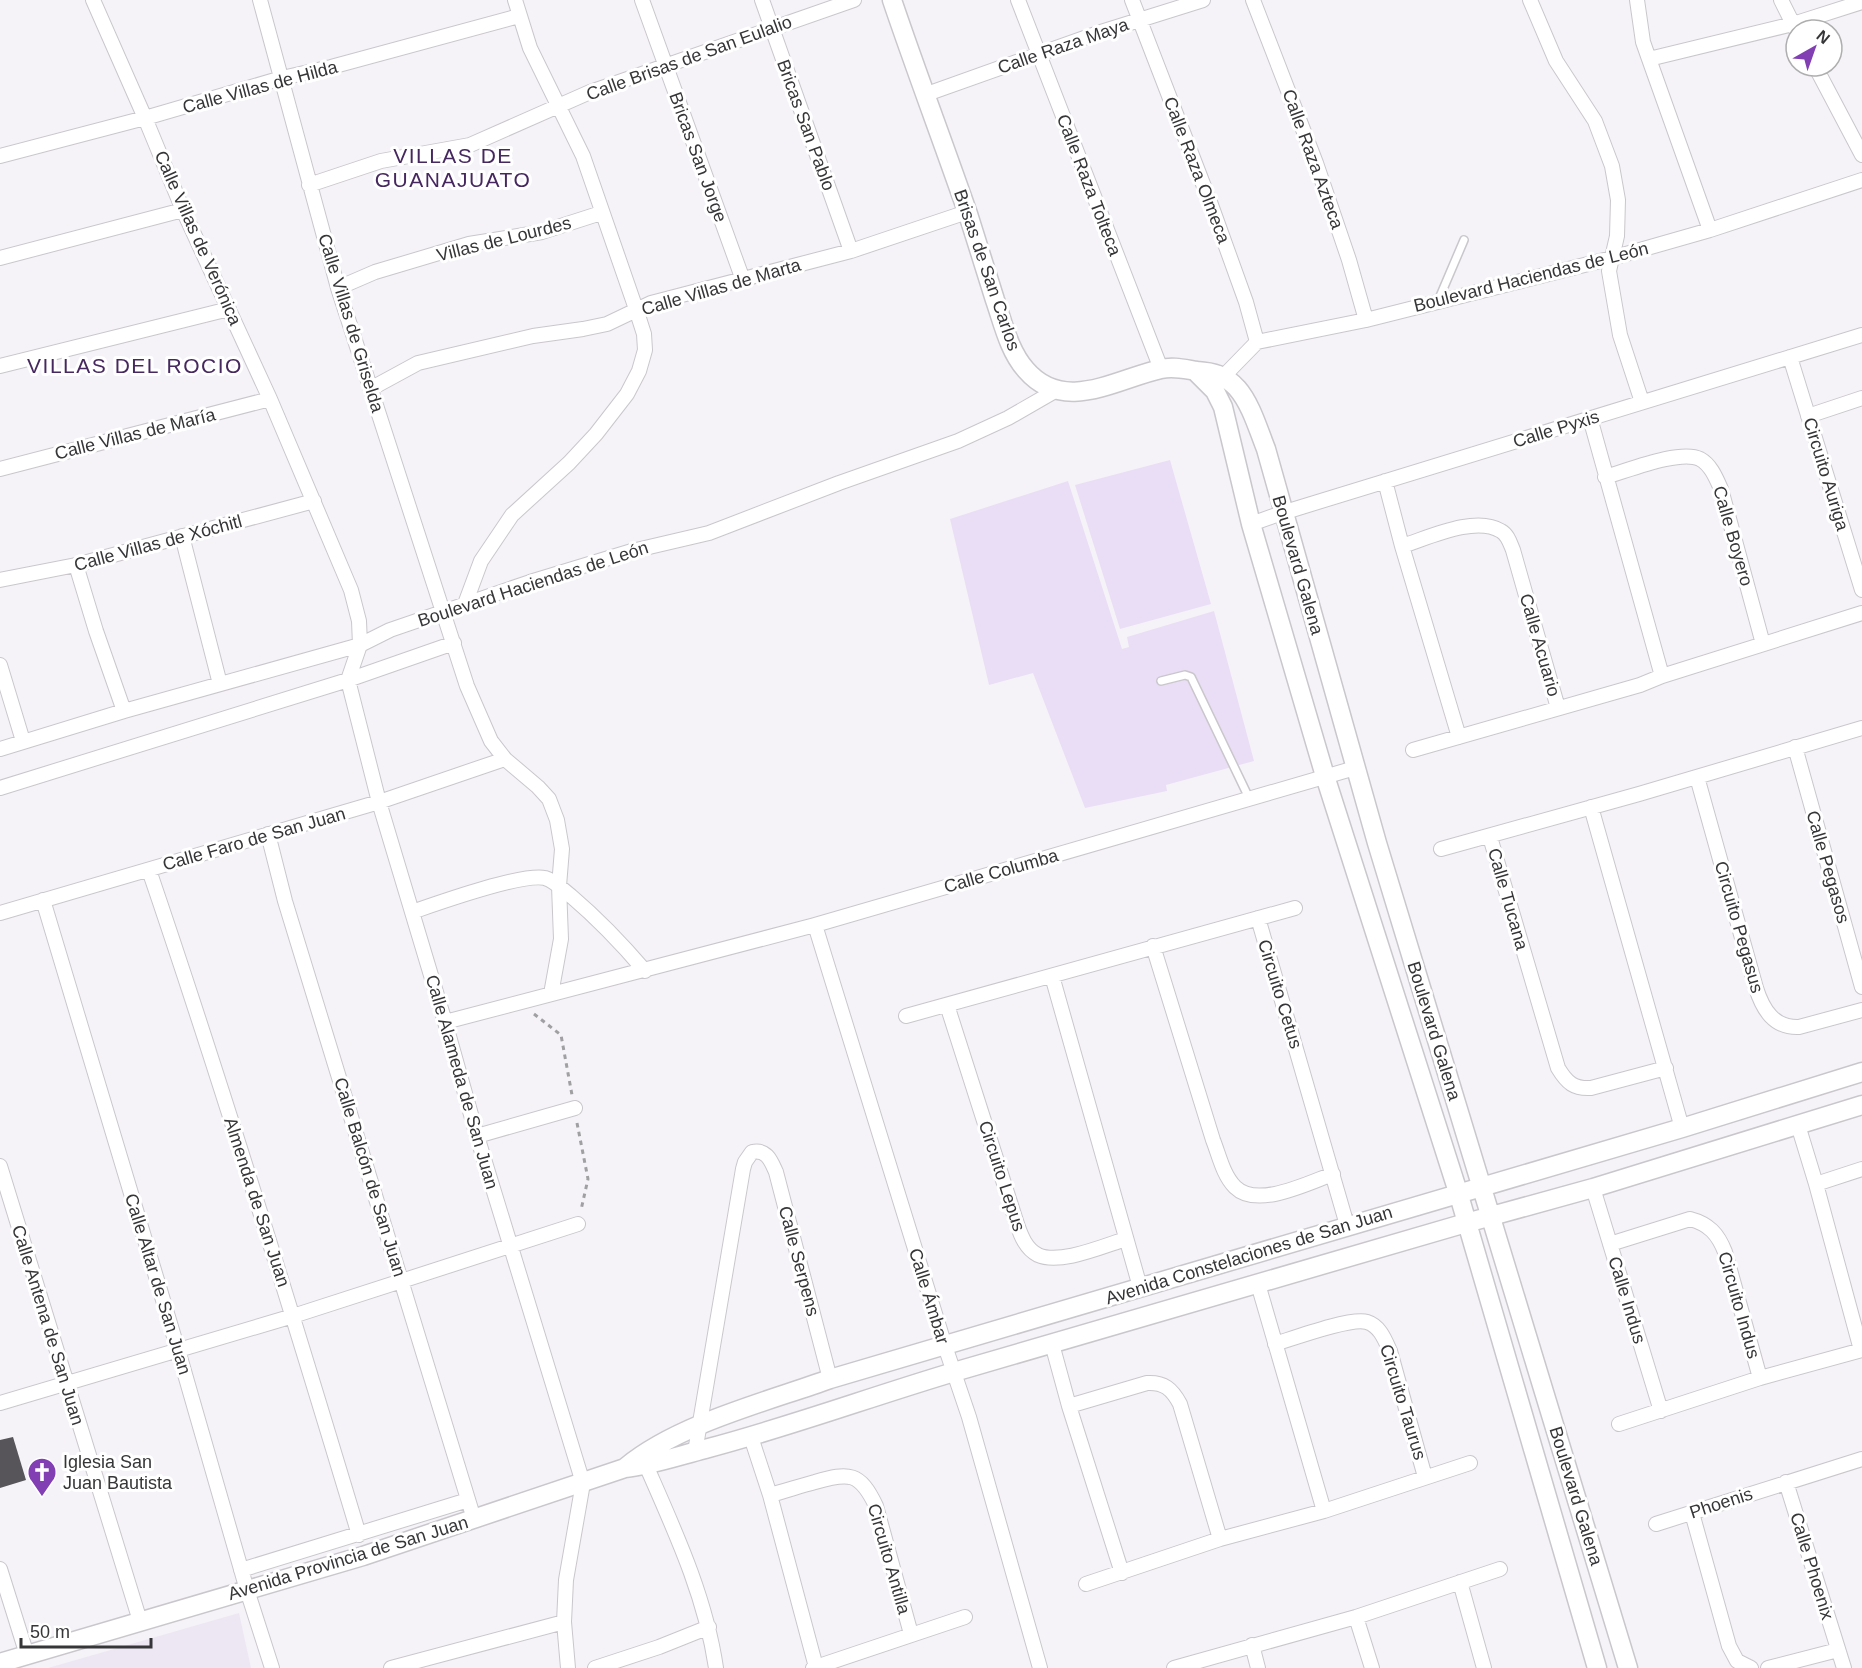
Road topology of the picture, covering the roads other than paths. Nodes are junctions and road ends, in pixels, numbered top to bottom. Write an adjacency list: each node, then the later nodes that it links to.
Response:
1 (93, 0): 29 (street, Calle Villas de Verónica)
2 (260, 0): 25 (street, Calle Villas de Griselda)
3 (515, 0): 16 (street)
4 (642, 0): 24 (street, Bricas San Jorge)
5 (762, 0): 20 (street, Bricas San Pablo)
6 (854, 0): 20 (street, Calle Brisas de San Eulalio)
7 (892, 0): 27 (street, Brisas de San Carlos)
8 (1018, 0): 22 (street, Calle Raza Tolteca)
9 (1132, 0): 19 (street, Calle Raza Olmeca)
10 (1203, 0): 19 (street, Calle Raza Maya)
11 (1253, 0): 47 (street, Calle Raza Azteca)
12 (1530, 0): 41 (street)
13 (1637, 0): 23 (street)
14 (1781, 0): 17 (street)
15 (1862, 2): 18 (street)
16 (519, 16): 25 (street, Calle Villas de Hilda); 28 (street)
17 (1790, 18)
18 (1818, 18)
19 (1140, 19): 22 (street, Calle Raza Maya); 49 (street, Calle Raza Olmeca)
20 (771, 28): 24 (street, Calle Brisas de San Eulalio); 39 (street, Bricas San Pablo)
21 (1784, 29): 23 (street)
22 (1039, 54): 27 (street, Calle Raza Maya); 52 (street, Calle Raza Tolteca)
23 (1648, 59): 37 (street)
24 (665, 67): 28 (street, Calle Brisas de San Eulalio); 42 (street, Bricas San Jorge)
25 (282, 78): 29 (street, Calle Villas de Hilda); 33 (street, Calle Villas de Griselda)
26 (1821, 78): 30 (street)
27 (924, 95): 35 (street, Brisas de San Carlos)
28 (557, 106): 33 (street, Calle Brisas de San Eulalio); 36 (street)
29 (146, 118): 31 (street, Calle Villas de Hilda); 34 (street, Calle Villas de Verónica)
30 (1862, 155)
31 (0, 156)
32 (1862, 180): 37 (street, Boulevard Haciendas de León)
33 (309, 184): 43 (street, Calle Villas de Griselda)
34 (183, 210): 40 (street); 45 (street, Calle Villas de Verónica)
35 (967, 212): 39 (street, Calle Villas de Marta); 55 (street, Brisas de San Carlos)
36 (601, 213): 43 (street, Villas de Lourdes); 46 (street)
37 (1710, 230): 41 (street, Boulevard Haciendas de León)
38 (1464, 240): 44 (lane)
39 (851, 251): 42 (street, Calle Villas de Marta)
40 (0, 258)
41 (1612, 258): 44 (street, Boulevard Haciendas de León); 58 (street)
42 (743, 280): 46 (street, Calle Villas de Marta)
43 (338, 288): 54 (street, Calle Villas de Griselda)
44 (1438, 301): 47 (street, Boulevard Haciendas de León)
45 (229, 309): 51 (street); 57 (street, Calle Villas de Verónica)
46 (636, 309): 54 (street, Calle Villas de Marta); 72 (street)
47 (1366, 320): 49 (street, Boulevard Haciendas de León)
48 (1862, 335): 50 (street, Calle Pyxis)
49 (1257, 342): 53 (street)
50 (1790, 357): 58 (street, Calle Pyxis); 59 (street, Circuito Auriga)
51 (0, 366)
52 (1161, 369): 53 (street); 55 (street)
53 (1218, 382): 65 (street, Boulevard Galena); 66 (street, Boulevard Galena)
54 (372, 388): 73 (street, Calle Villas de Griselda)
55 (1055, 391): 72 (street, Boulevard Haciendas de León)
56 (1862, 398): 59 (street)
57 (270, 399): 61 (street, Calle Villas de María); 64 (street, Calle Villas de Verónica)
58 (1642, 402): 60 (street, Calle Pyxis)
59 (1808, 416): 71 (street, Circuito Auriga)
60 (1590, 418): 62 (street); 63 (street, Calle Pyxis)
61 (0, 469)
62 (1605, 477): 76 (street, Calle Boyero); 79 (street)
63 (1385, 481): 65 (street, Calle Pyxis); 68 (street)
64 (314, 501): 67 (street, Calle Villas de Xóchitl); 77 (street, Calle Villas de Verónica)
65 (1282, 513): 66 (street, Calle Pyxis); 92 (street, Boulevard Galena)
66 (1251, 524): 93 (street, Boulevard Galena)
67 (182, 536): 69 (street, Calle Villas de Xóchitl); 82 (street)
68 (1402, 546): 83 (street, Calle Acuario); 86 (street)
69 (76, 565): 70 (street, Calle Villas de Xóchitl); 84 (street)
70 (0, 580)
71 (1862, 590)
72 (465, 604): 73 (street, Boulevard Haciendas de León)
73 (442, 612): 75 (street, Calle Villas de Griselda); 77 (street, Boulevard Haciendas de León)
74 (1862, 613): 76 (street)
75 (454, 643): 80 (street, Boulevard Haciendas de León); 91 (street, Calle Villas de Griselda)
76 (1763, 644): 79 (street)
77 (360, 645): 80 (street, Calle Villas de Verónica); 82 (street, Boulevard Haciendas de León)
78 (0, 665): 87 (street)
79 (1662, 676): 83 (street)
80 (348, 680): 95 (street, Boulevard Haciendas de León); 97 (street, Calle Alameda de San Juan)
81 (1161, 681): 96 (lane)
82 (220, 684): 84 (street, Boulevard Haciendas de León)
83 (1558, 708): 86 (street, Calle Acuario)
84 (124, 711): 87 (street, Boulevard Haciendas de León)
85 (1862, 728): 88 (street)
86 (1459, 737): 90 (street, Calle Acuario)
87 (23, 741): 89 (street, Boulevard Haciendas de León)
88 (1795, 747): 94 (street); 113 (street, Calle Pegasos)
89 (0, 749)
90 (1413, 750)
91 (506, 759): 97 (street, Calle Faro de San Juan); 103 (street, Calle Villas de Griselda)
92 (1356, 768): 93 (street, Calle Columba); 130 (street, Boulevard Galena)
93 (1325, 776): 96 (street, Calle Columba); 132 (street, Boulevard Galena)
94 (1697, 777): 98 (street); 116 (street, Circuito Pegasus)
95 (0, 788)
96 (1249, 798): 109 (street, Calle Columba)
97 (378, 802): 99 (street, Calle Faro de San Juan); 106 (street, Calle Alameda de San Juan)
98 (1592, 807): 100 (street, Calle Tucana); 119 (street)
99 (268, 834): 102 (street, Calle Faro de San Juan); 140 (street, Calle Balcón de San Juan)
100 (1490, 837): 101 (street); 119 (street, Calle Tucana)
101 (1441, 849)
102 (149, 870): 104 (street, Calle Faro de San Juan); 143 (street, Almenda de San Juan)
103 (559, 886): 106 (street); 111 (street); 114 (street, Calle Villas de Griselda)
104 (43, 900): 107 (street, Calle Faro de San Juan); 147 (street, Calle Altar de San Juan)
105 (1295, 908): 108 (street)
106 (412, 912): 118 (street, Calle Alameda de San Juan)
107 (0, 913)
108 (1258, 918): 110 (street, Circuito Cetus); 128 (street, Circuito Cetus)
109 (815, 925): 111 (street, Calle Columba); 146 (street, Calle Ámbar)
110 (1154, 946): 112 (street, Circuito Cetus); 128 (street)
111 (645, 971): 114 (street, Calle Columba)
112 (1052, 976): 115 (street, Circuito Cetus); 137 (street)
113 (1862, 987)
114 (551, 994): 118 (street, Calle Columba)
115 (947, 1005): 117 (street, Circuito Cetus); 137 (street, Circuito Lepus)
116 (1862, 1010)
117 (906, 1016)
118 (445, 1022): 125 (street, Calle Alameda de San Juan)
119 (1666, 1068): 124 (street)
120 (1862, 1072): 124 (street, Avenida Constelaciones de San Juan)
121 (1862, 1105): 123 (street, Avenida Constelaciones de San Juan)
122 (575, 1108): 125 (street)
123 (1798, 1125): 129 (street); 131 (street, Avenida Constelaciones de San Juan)
124 (1682, 1128): 130 (street, Avenida Constelaciones de San Juan)
125 (477, 1137): 139 (street, Calle Alameda de San Juan)
126 (0, 1166): 152 (street, Calle Antena de San Juan)
127 (1862, 1169): 129 (street)
128 (1333, 1174): 136 (street, Circuito Cetus)
129 (1816, 1184): 148 (street)
130 (1481, 1187): 132 (street, Avenida Constelaciones de San Juan); 133 (street, Boulevard Galena)
131 (1593, 1188): 133 (street, Avenida Constelaciones de San Juan); 138 (street, Calle Indus)
132 (1458, 1192): 134 (street, Boulevard Galena); 136 (street, Avenida Constelaciones de San Juan)
133 (1491, 1216): 134 (street, Avenida Constelaciones de San Juan); 203 (street, Boulevard Galena)
134 (1467, 1223): 141 (street, Avenida Constelaciones de San Juan); 202 (street, Boulevard Galena)
135 (578, 1224): 139 (street)
136 (1347, 1225): 142 (street, Avenida Constelaciones de San Juan)
137 (1126, 1239): 142 (street)
138 (1610, 1244): 150 (street, Circuito Indus); 155 (street, Calle Indus)
139 (510, 1245): 140 (street); 165 (street, Calle Alameda de San Juan)
140 (403, 1281): 143 (street); 167 (street, Calle Balcón de San Juan)
141 (1258, 1284): 144 (street, Avenida Constelaciones de San Juan); 145 (street)
142 (1140, 1287): 146 (street, Avenida Constelaciones de San Juan)
143 (293, 1316): 147 (street); 172 (street, Almenda de San Juan)
144 (1052, 1344): 149 (street, Avenida Constelaciones de San Juan); 154 (street)
145 (1275, 1344): 163 (street, Circuito Taurus); 168 (street)
146 (945, 1346): 149 (street, Calle Ámbar); 151 (street, Avenida Constelaciones de San Juan)
147 (178, 1350): 152 (street); 176 (street, Calle Altar de San Juan)
148 (1861, 1350): 150 (street)
149 (954, 1372): 158 (street, Avenida Constelaciones de San Juan); 197 (street, Calle Ámbar)
150 (1760, 1378): 155 (street, Circuito Indus)
151 (830, 1379): 157 (street, Avenida Constelaciones de San Juan); 157 (street, Calle Serpens)
152 (67, 1384): 153 (street); 183 (street, Calle Antena de San Juan)
153 (0, 1403)
154 (1069, 1406): 173 (street); 177 (street)
155 (1661, 1411): 156 (street, Circuito Indus)
156 (1619, 1424)
157 (699, 1425): 159 (street); 161 (street, Avenida Constelaciones de San Juan)
158 (751, 1437): 159 (street, Avenida Constelaciones de San Juan); 166 (street, Circuito Antilla)
159 (695, 1452): 161 (street, Avenida Constelaciones de San Juan)
160 (1862, 1459): 164 (street, Phoenis)
161 (644, 1460): 165 (street, Avenida Provincia de San Juan); 185 (street)
162 (1470, 1463): 163 (street)
163 (1425, 1477): 168 (street, Circuito Taurus)
164 (1786, 1482): 169 (street, Phoenis); 188 (street, Calle Phoenix)
165 (583, 1483): 170 (street, Avenida Provincia de San Juan); 184 (street)
166 (770, 1496): 186 (street, Circuito Antilla); 191 (street, Circuito Antilla)
167 (468, 1500): 170 (street, Calle Balcón de San Juan); 172 (street)
168 (1323, 1511): 173 (street, Circuito Taurus)
169 (1692, 1513): 171 (street, Phoenis); 204 (street)
170 (474, 1519): 180 (street, Avenida Provincia de San Juan)
171 (1656, 1524)
172 (359, 1535): 176 (street)
173 (1221, 1539): 177 (street, Circuito Taurus)
174 (0, 1569): 189 (street)
175 (1500, 1569): 178 (street)
176 (241, 1570): 180 (street, Calle Altar de San Juan)
177 (1122, 1573): 179 (street, Circuito Taurus)
178 (1460, 1582): 182 (street); 201 (street)
179 (1086, 1584)
180 (247, 1590): 183 (street, Avenida Provincia de San Juan); 192 (street, Calle Altar de San Juan)
181 (965, 1617): 186 (street)
182 (1356, 1617): 187 (street); 200 (street)
183 (140, 1621): 189 (street, Avenida Provincia de San Juan)
184 (564, 1622): 193 (street); 194 (street)
185 (709, 1627): 195 (street); 196 (street)
186 (911, 1634): 191 (street, Circuito Antilla)
187 (1252, 1645): 198 (street); 199 (street)
188 (1838, 1650): 205 (street); 206 (street, Calle Phoenix)
189 (27, 1655): 190 (street, Avenida Provincia de San Juan)
190 (0, 1663)
191 (814, 1667)
192 (272, 1668)
193 (391, 1668)
194 (568, 1668)
195 (594, 1668)
196 (716, 1668)
197 (1040, 1668)
198 (1174, 1668)
199 (1258, 1668)
200 (1372, 1668)
201 (1484, 1668)
202 (1597, 1668)
203 (1628, 1668)
204 (1750, 1668)
205 (1768, 1668)
206 (1844, 1668)

